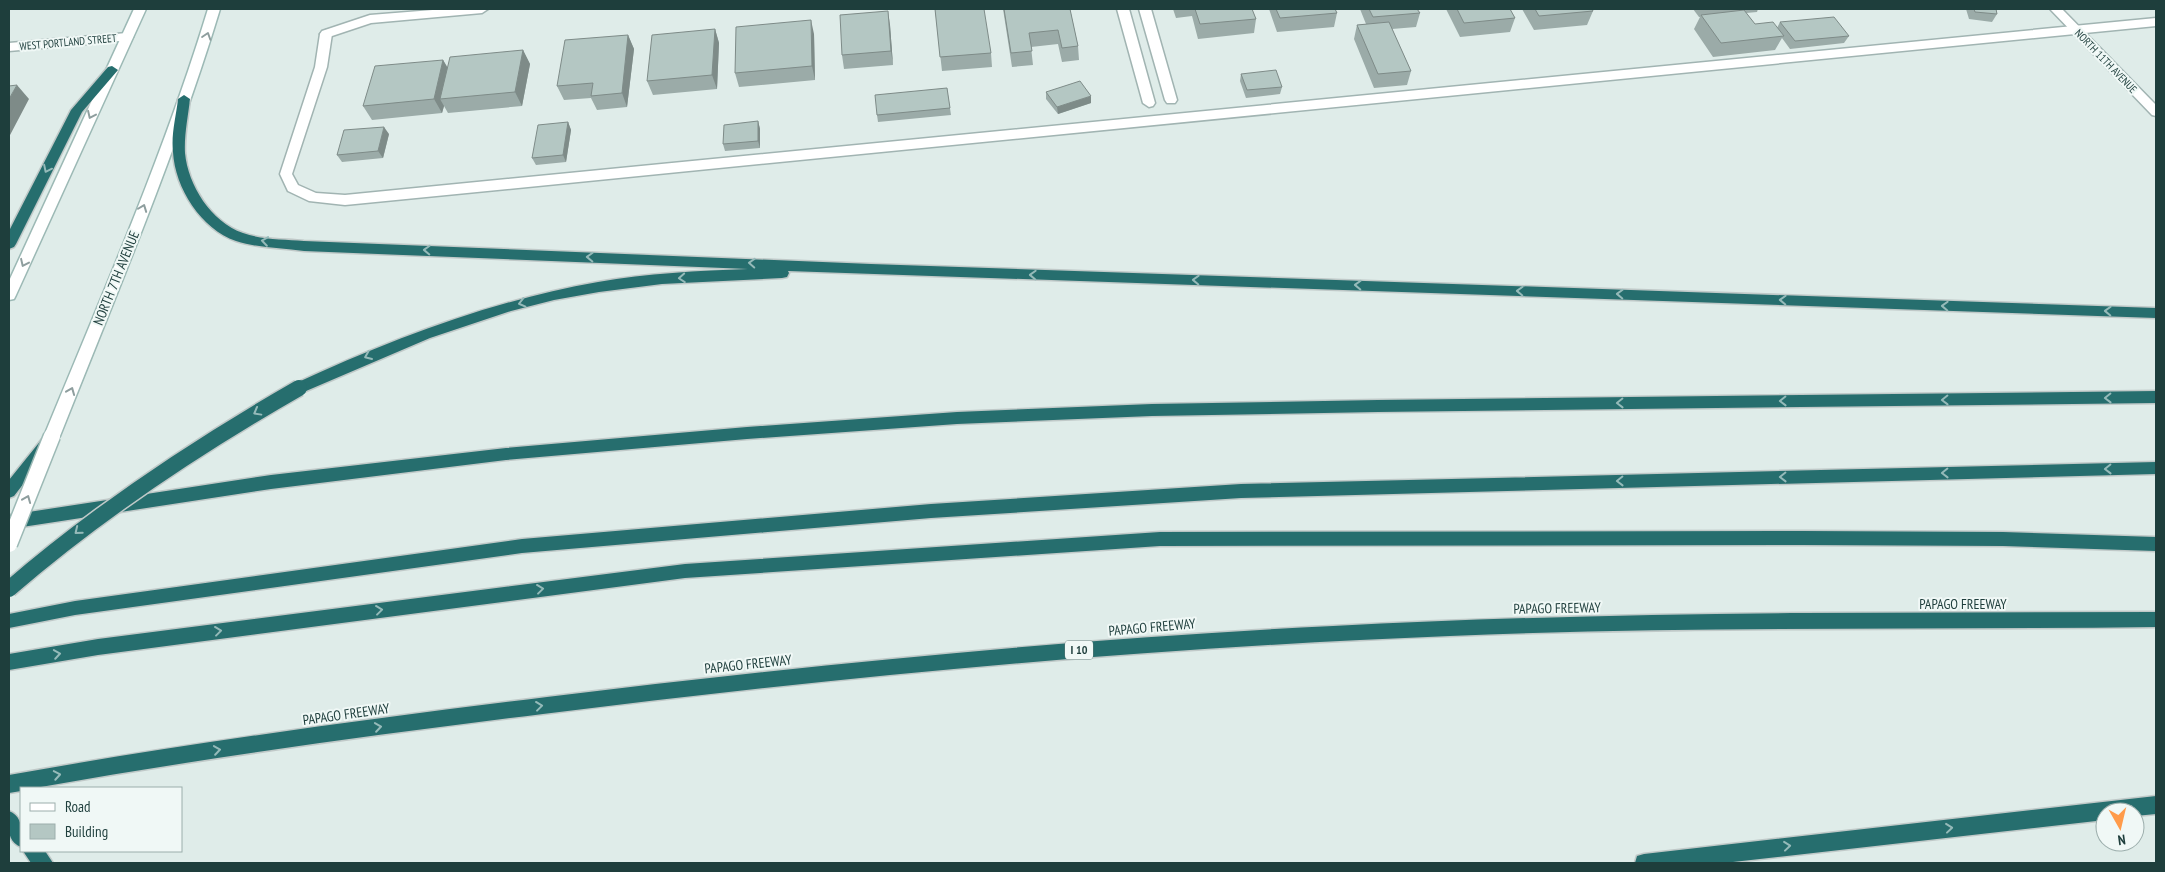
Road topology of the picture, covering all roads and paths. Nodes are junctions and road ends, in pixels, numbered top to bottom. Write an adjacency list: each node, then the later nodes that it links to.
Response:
1 (140, 9): 9 (main road)
2 (214, 9): 12 (main road, NORTH 7TH AVENUE, one-way to 2)
3 (482, 9): 8 (main road)
4 (1123, 9): 14 (main road)
5 (1145, 9): 13 (main road)
6 (2056, 9): 8 (main road, NORTH 11TH AVENUE)
7 (2156, 22): 8 (main road)
8 (2076, 29): 15 (main road, NORTH 11TH AVENUE)
9 (127, 37): 10 (main road, WEST PORTLAND STREET); 11 (main road)
10 (9, 47)
11 (112, 70): 16 (highway, one-way to 16); 18 (main road, one-way to 18)
12 (184, 99): 17 (highway, one-way to 12); 21 (main road, NORTH 7TH AVENUE, one-way to 12)
13 (1171, 100)
14 (1149, 103)
15 (2156, 112)
16 (9, 244)
17 (870, 269): 19 (highway, one-way to 17); 27 (highway, one-way to 27, bridge)
18 (9, 295)
19 (2156, 313)
20 (2156, 397): 24 (highway, one-way to 24)
21 (52, 436): 23 (highway, bridge); 25 (main road, NORTH 7TH AVENUE, one-way to 21, bridge)
22 (2156, 468): 29 (highway, one-way to 29)
23 (9, 491)
24 (9, 522)
25 (9, 544)
26 (2156, 544): 30 (highway, one-way to 26)
27 (9, 589)
28 (2156, 620): 31 (highway, PAPAGO FREEWAY / I 10, one-way to 28)
29 (9, 621)
30 (9, 662)
31 (9, 784)
32 (2156, 805): 37 (highway, one-way to 32)
33 (9, 820): 34 (highway)
34 (20, 836)
35 (33, 852): 36 (highway)
36 (44, 863)
37 (1644, 863)

